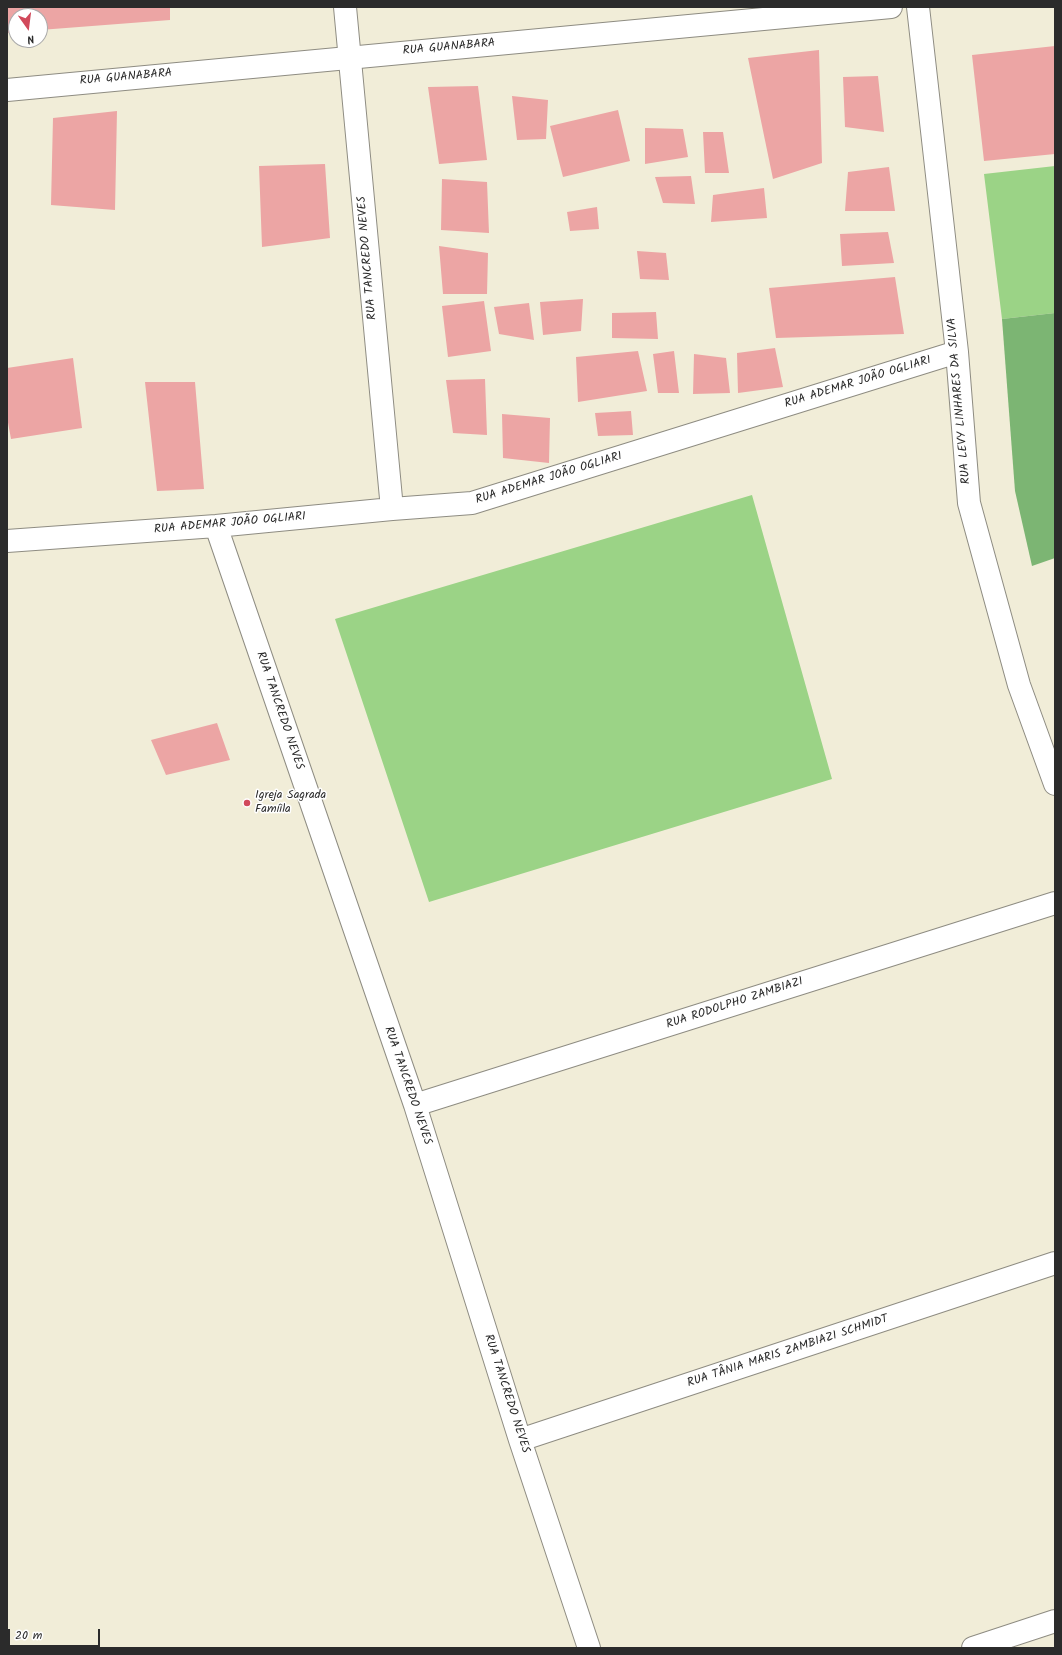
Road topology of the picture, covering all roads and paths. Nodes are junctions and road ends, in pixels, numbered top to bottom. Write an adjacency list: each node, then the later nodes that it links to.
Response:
1 (345, 7): 4 (street, RUA TANCREDO NEVES)
2 (891, 7): 4 (street, RUA GUANABARA)
3 (918, 7): 6 (street, RUA LEVY LINHARES DA SILVA)
4 (350, 57): 5 (street, RUA GUANABARA); 7 (street, RUA TANCREDO NEVES)
5 (7, 90)
6 (957, 352): 7 (street, RUA ADEMAR JOÃO OGLIARI); 10 (street, RUA LEVY LINHARES DA SILVA)
7 (392, 509): 8 (street, RUA ADEMAR JOÃO OGLIARI)
8 (216, 526): 9 (street, RUA ADEMAR JOÃO OGLIARI); 12 (street, RUA TANCREDO NEVES)
9 (7, 541)
10 (1055, 784)
11 (1055, 903): 12 (street, RUA RODOLPHO ZAMBIAZI)
12 (415, 1105): 14 (street, RUA TANCREDO NEVES)
13 (1055, 1263): 14 (street, RUA TÂNIA MARIS ZAMBIAZI SCHMIDT)
14 (520, 1440): 16 (street, RUA TANCREDO NEVES)
15 (1055, 1621): 17 (street)
16 (590, 1648)
17 (973, 1648)

